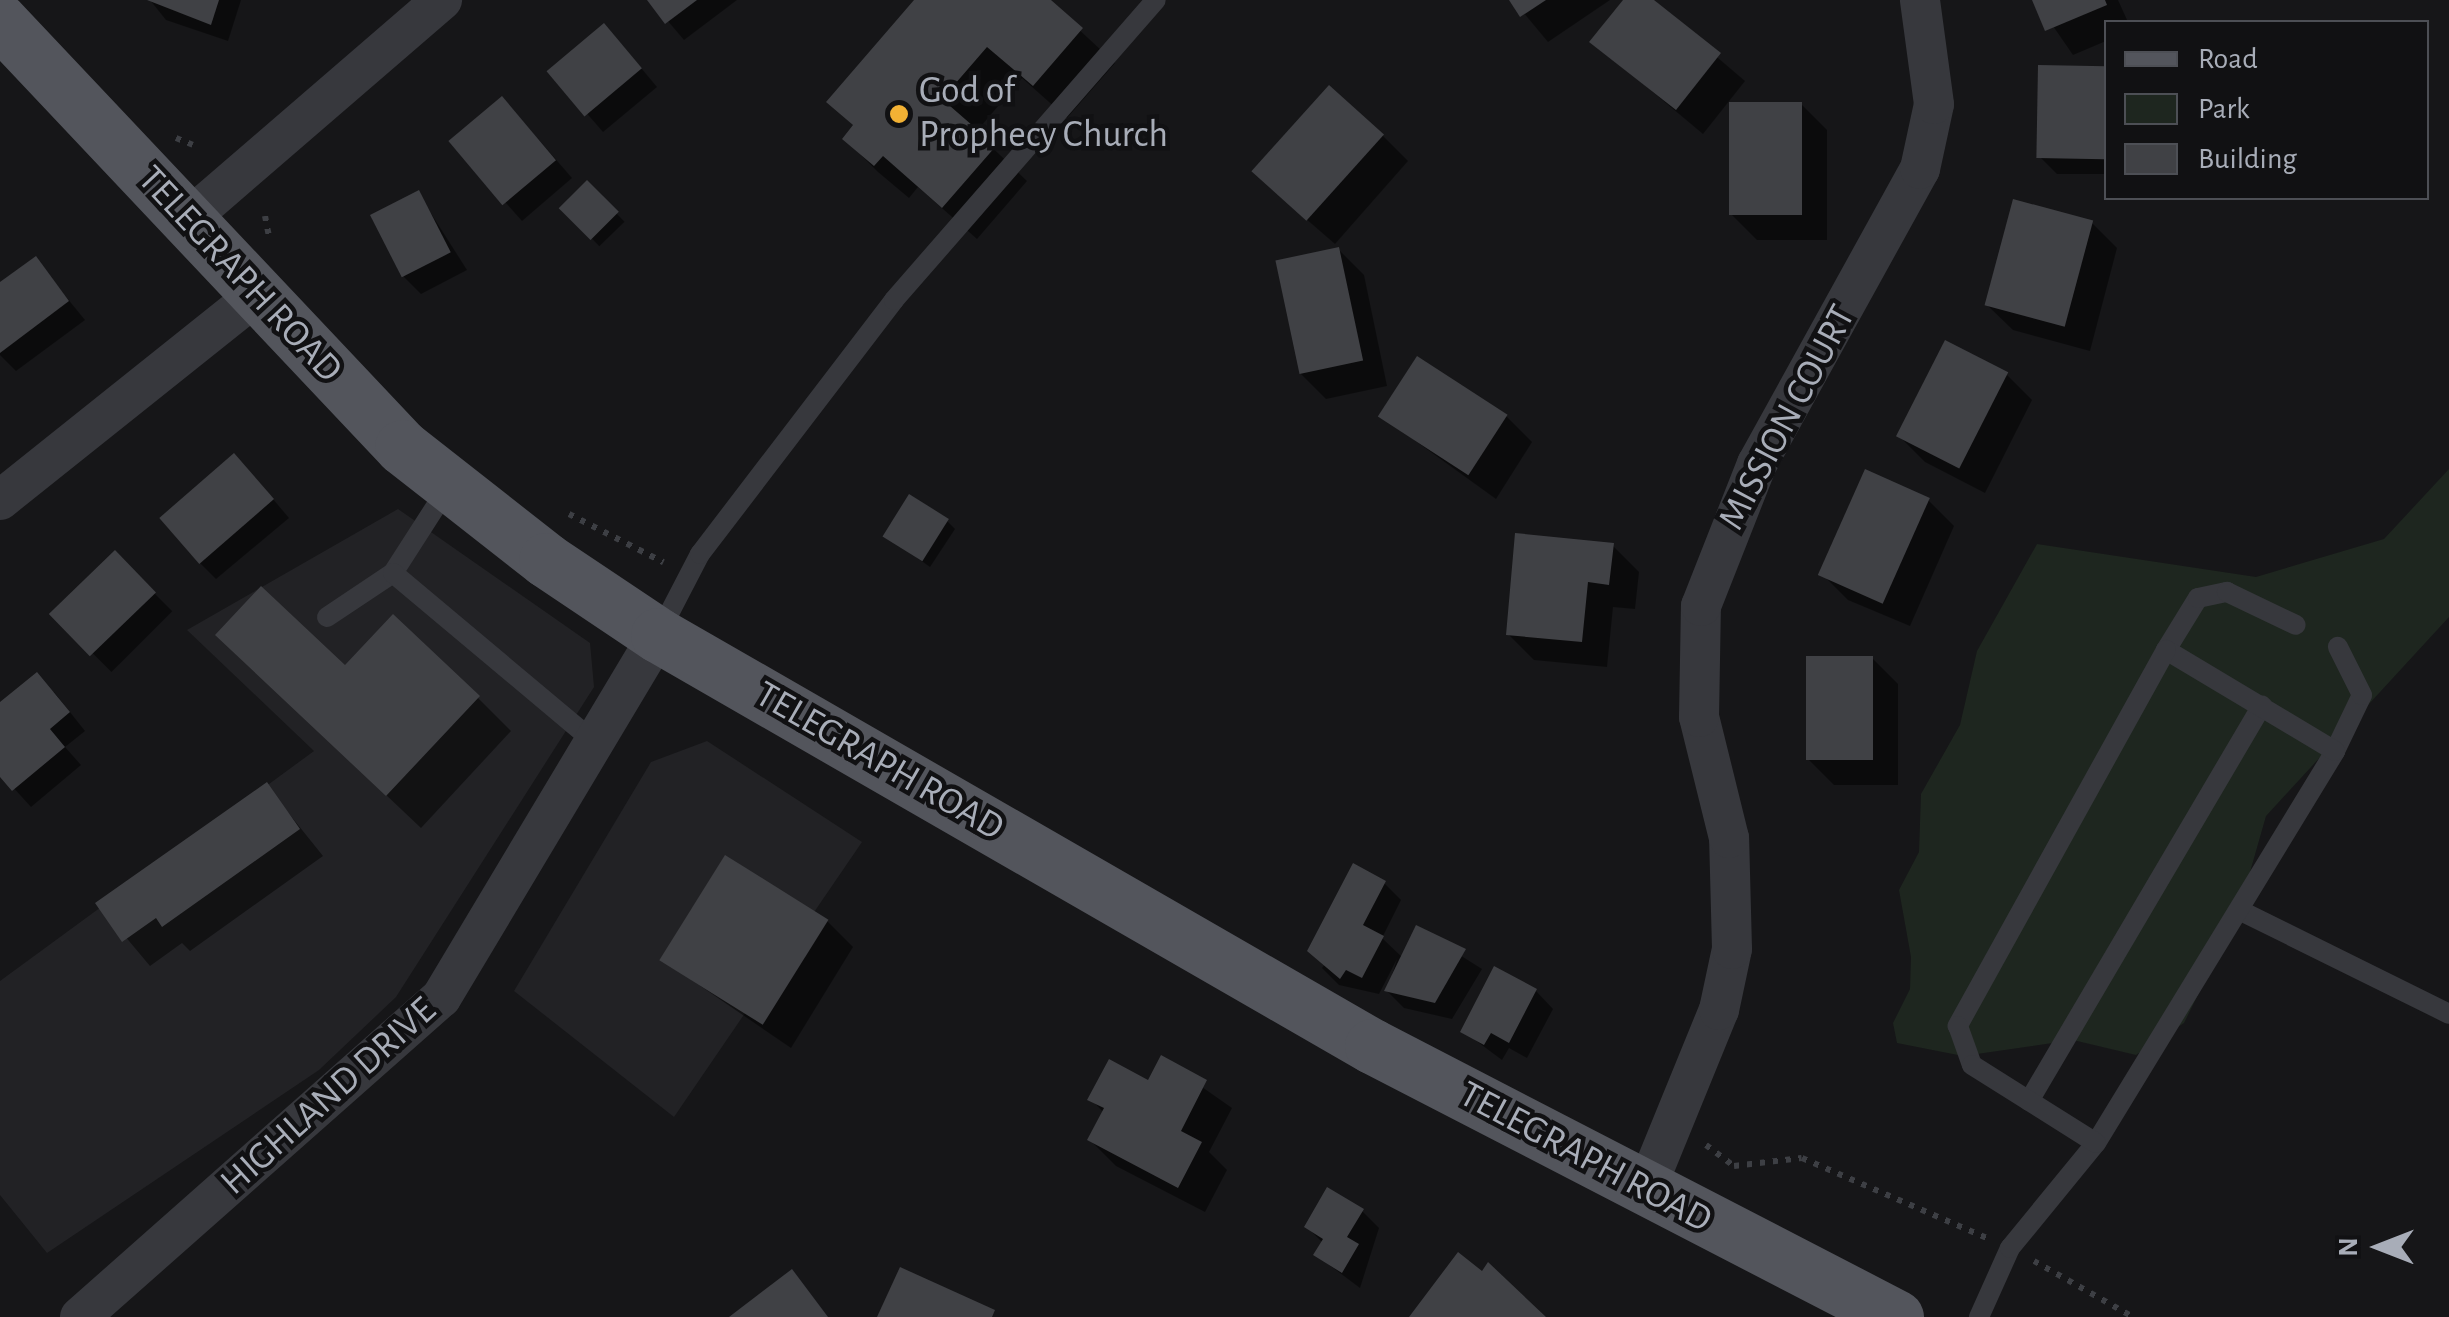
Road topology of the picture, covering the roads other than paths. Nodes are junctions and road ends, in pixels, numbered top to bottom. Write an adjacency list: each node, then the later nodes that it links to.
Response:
1 (442, 0): 5 (street)
2 (1156, 0): 12 (lane)
3 (1920, 0): 22 (street, MISSION COURT)
4 (0, 21): 5 (main road, TELEGRAPH ROAD)
5 (187, 220): 6 (main road, TELEGRAPH ROAD)
6 (254, 297): 7 (main road, TELEGRAPH ROAD); 8 (street)
7 (447, 489): 9 (lane); 12 (main road, TELEGRAPH ROAD)
8 (0, 500)
9 (393, 572): 10 (lane); 16 (lane)
10 (327, 617)
11 (2296, 624): 14 (lane)
12 (658, 635): 16 (street, HIGHLAND DRIVE); 22 (main road, TELEGRAPH ROAD)
13 (2338, 647): 17 (lane)
14 (2166, 650): 15 (lane); 20 (lane)
15 (2262, 706): 17 (lane); 20 (lane)
16 (593, 741): 23 (street, HIGHLAND DRIVE)
17 (2336, 751): 18 (lane)
18 (2238, 910): 19 (lane); 21 (lane)
19 (2449, 1014)
20 (2029, 1101): 21 (lane)
21 (2096, 1143): 25 (lane)
22 (1645, 1191): 24 (main road, TELEGRAPH ROAD)
23 (80, 1317)
24 (1896, 1317)
25 (1980, 1317)

